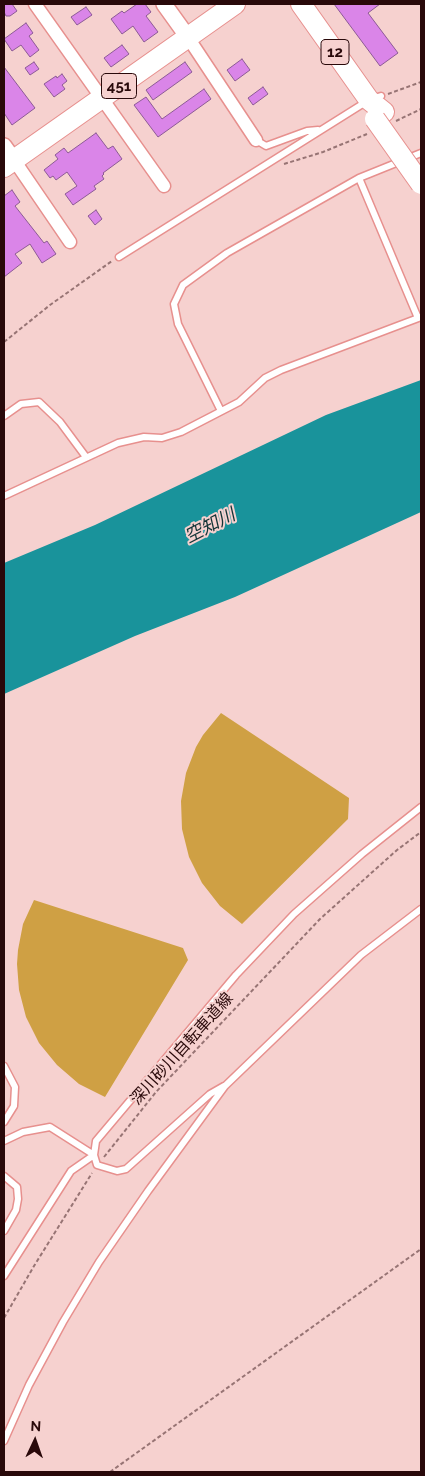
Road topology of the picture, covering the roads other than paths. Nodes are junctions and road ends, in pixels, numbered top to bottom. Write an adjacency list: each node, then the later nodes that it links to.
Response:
1 (35, 4): 6 (street)
2 (164, 4): 5 (street)
3 (235, 4): 5 (highway, 451)
4 (302, 4): 7 (highway, 12)
5 (187, 36): 6 (highway, 451); 9 (street)
6 (102, 98): 11 (highway, 451); 15 (street)
7 (379, 114): 8 (lane); 12 (highway, 12); 14 (highway, 12, bridge)
8 (322, 129): 9 (lane); 17 (lane)
9 (256, 140)
10 (421, 153): 13 (lane)
11 (7, 158): 16 (street)
12 (421, 165)
13 (359, 178): 18 (lane); 19 (lane)
14 (421, 184)
15 (164, 186)
16 (70, 242)
17 (119, 257)
18 (420, 318): 19 (lane)
19 (221, 411): 21 (lane)
20 (4, 416): 21 (lane)
21 (86, 457): 22 (lane)
22 (4, 496)
23 (421, 807): 29 (lane)
24 (421, 909): 26 (lane)
25 (4, 1066): 27 (lane)
26 (225, 1086): 29 (lane); 33 (lane)
27 (4, 1122)
28 (4, 1141): 29 (lane)
29 (94, 1155): 32 (lane)
30 (4, 1176): 31 (lane)
31 (4, 1231)
32 (4, 1276)
33 (4, 1441)

